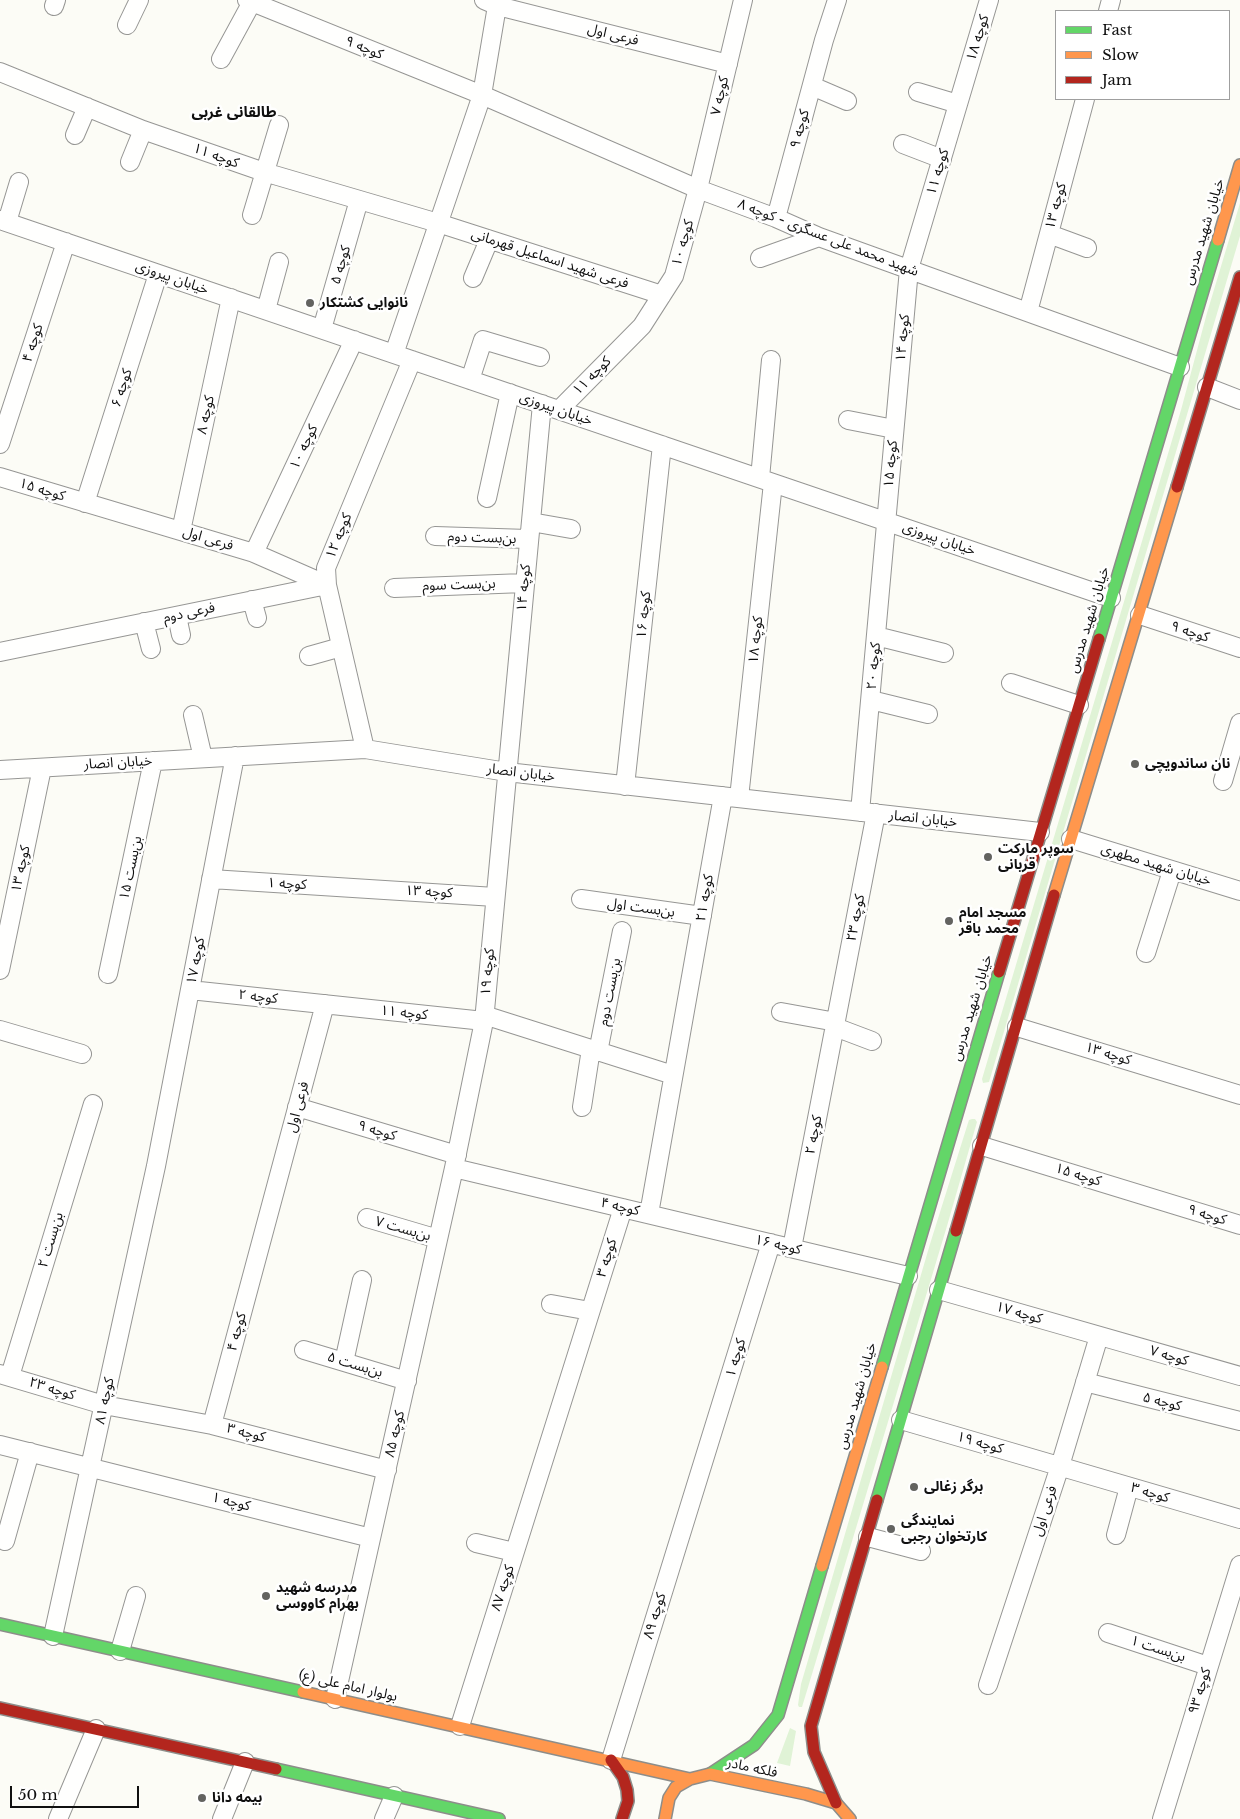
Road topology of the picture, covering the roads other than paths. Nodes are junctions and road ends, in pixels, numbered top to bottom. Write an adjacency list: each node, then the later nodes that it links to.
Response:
1 (139, 0): 7 (street)
2 (837, 0): 12 (street, کوچه ۹)
3 (989, 0): 11 (street, کوچه ۱۸)
4 (249, 1): 8 (street); 14 (street, کوچه ۹)
5 (738, 1): 9 (street, کوچه ۷)
6 (493, 2): 9 (street, فرعی اول); 14 (street)
7 (127, 25)
8 (221, 60)
9 (728, 64): 28 (street, کوچه ۷)
10 (0, 72): 18 (street, کوچه ۱۱)
11 (967, 75): 17 (street, کوچه ۱۱)
12 (812, 86): 16 (street); 31 (street, کوچه ۹)
13 (918, 92): 17 (street)
14 (482, 95): 28 (street, شهید محمد علی عسگری - کوچه ۸); 33 (street)
15 (1085, 100): 34 (street, کوچه ۱۳)
16 (847, 101)
17 (958, 104): 23 (street, کوچه ۱۱)
18 (87, 107): 20 (street, کوچه ۱۱); 21 (street)
19 (279, 125): 26 (street)
20 (143, 130): 24 (street); 26 (street, کوچه ۱۱)
21 (75, 135)
22 (903, 144): 23 (street)
23 (942, 159): 41 (street, کوچه ۱۱)
24 (130, 162)
25 (1240, 165): 55 (main road, خیابان شهید مدرس)
26 (264, 172): 29 (street, کوچه ۱۱); 30 (street)
27 (19, 182): 32 (street)
28 (698, 188): 31 (street, شهید محمد علی عسگری - کوچه ۸); 45 (street, کوچه ۱۰)
29 (359, 200): 33 (street, کوچه ۱۱); 49 (street, کوچه ۵)
30 (252, 215)
31 (776, 218): 35 (street, شهید محمد علی عسگری - کوچه ۸)
32 (4, 221): 37 (street, خیابان پیروزی)
33 (438, 223): 36 (street, فرعی شهید اسماعیل قهرمانی); 51 (street)
34 (1049, 234): 38 (street); 48 (street, کوچه ۱۳)
35 (819, 237): 39 (street); 41 (street, شهید محمد علی عسگری - کوچه ۸)
36 (489, 240): 44 (street); 45 (street, فرعی شهید اسماعیل قهرمانی)
37 (66, 242): 42 (street, خیابان پیروزی); 65 (street, کوچه ۴)
38 (1087, 248)
39 (760, 258)
40 (279, 262): 47 (street)
41 (909, 269): 48 (street, شهید محمد علی عسگری - کوچه ۸); 61 (street, کوچه ۱۴)
42 (158, 274): 46 (street, خیابان پیروزی); 70 (street, کوچه ۶)
43 (1240, 277): 57 (main road)
44 (473, 278)
45 (662, 295): 62 (street, کوچه ۱۱)
46 (231, 298): 47 (street, خیابان پیروزی); 74 (street, کوچه ۸)
47 (266, 310): 49 (street, خیابان پیروزی)
48 (1028, 312): 55 (street, شهید محمد علی عسگری - کوچه ۸)
49 (322, 329): 50 (street, خیابان پیروزی)
50 (354, 340): 51 (street, خیابان پیروزی); 77 (street, کوچه ۱۰)
51 (394, 354): 53 (street, خیابان پیروزی)
52 (540, 357): 56 (street)
53 (412, 360): 56 (street, خیابان پیروزی); 79 (street, کوچه ۱۲)
54 (771, 360): 68 (street)
55 (1180, 367): 81 (main road, خیابان شهید مدرس)
56 (470, 380): 58 (street, خیابان پیروزی)
57 (1207, 387): 59 (street); 83 (main road)
58 (510, 393): 60 (street, خیابان پیروزی); 69 (street)
59 (1240, 400)
60 (542, 404): 62 (street, خیابان پیروزی); 72 (street, کوچه ۱۴)
61 (896, 406): 64 (street, کوچه ۱۵)
62 (559, 410): 66 (street, خیابان پیروزی)
63 (848, 420): 64 (street)
64 (894, 429): 71 (street, کوچه ۱۵)
65 (0, 444)
66 (662, 445): 68 (street, خیابان پیروزی); 109 (street, کوچه ۱۶)
67 (0, 478): 70 (street, کوچه ۱۵)
68 (767, 480): 71 (street, خیابان پیروزی); 110 (street, کوچه ۱۸)
69 (487, 498)
70 (85, 503): 74 (street, فرعی اول)
71 (886, 521): 81 (street, خیابان پیروزی); 88 (street, کوچه ۲۰)
72 (531, 522): 73 (street); 76 (street, کوچه ۱۴)
73 (571, 529)
74 (181, 531): 77 (street, فرعی اول)
75 (435, 536): 76 (street, بن‌بست دوم)
76 (528, 540): 78 (street, کوچه ۱۴)
77 (254, 553): 79 (street, فرعی اول)
78 (524, 583): 80 (street, بن‌بست سوم); 107 (street, کوچه ۱۴)
79 (327, 585): 82 (street, فرعی دوم); 89 (street, کوچه ۱۲)
80 (394, 588)
81 (1111, 598): 97 (main road, خیابان شهید مدرس)
82 (252, 600): 84 (street, فرعی دوم); 85 (street)
83 (1140, 615): 90 (street, کوچه ۹); 113 (main road)
84 (177, 616): 86 (street, فرعی دوم); 87 (street)
85 (257, 618)
86 (144, 622): 91 (street); 92 (street, فرعی دوم)
87 (181, 635)
88 (876, 636): 93 (street); 96 (street, کوچه ۲۰)
89 (341, 647): 94 (street); 101 (street, کوچه ۱۲)
90 (1240, 648)
91 (151, 649)
92 (0, 652)
93 (944, 653)
94 (309, 656)
95 (1010, 683): 97 (street)
96 (871, 700): 98 (street); 111 (street, کوچه ۲۰)
97 (1079, 705): 112 (main road, خیابان شهید مدرس)
98 (928, 714)
99 (193, 715): 103 (street)
100 (1240, 723): 108 (street)
101 (365, 749): 102 (street, خیابان انصار); 107 (street, خیابان انصار)
102 (235, 756): 103 (street, خیابان انصار); 115 (street, کوچه ۱۷)
103 (203, 758): 104 (street, خیابان انصار)
104 (153, 761): 105 (street, خیابان انصار); 125 (street, بن‌بست ۱۵)
105 (42, 768): 106 (street, خیابان انصار); 121 (street, کوچه ۱۳)
106 (0, 770)
107 (507, 772): 109 (street, خیابان انصار); 118 (street, کوچه ۱۹)
108 (1222, 781)
109 (625, 786): 110 (street, خیابان انصار)
110 (731, 797): 111 (street, خیابان انصار); 120 (street, کوچه ۲۱)
111 (868, 812): 112 (street, خیابان انصار); 131 (street, کوچه ۲۳)
112 (1040, 832): 154 (main road, خیابان شهید مدرس)
113 (1071, 839): 114 (street, خیابان شهید مطهری); 132 (main road)
114 (1172, 871): 117 (street, خیابان شهید مطهری); 123 (street)
115 (211, 879): 116 (street, کوچه ۱); 126 (street, کوچه ۱۷)
116 (363, 888): 118 (street, کوچه ۱۳)
117 (1240, 891)
118 (495, 896): 130 (street, کوچه ۱۹)
119 (581, 899): 120 (street, بن‌بست اول)
120 (702, 916): 127 (street, کوچه ۲۱)
121 (4, 928): 124 (street, کوچه ۱۳)
122 (622, 931): 135 (street, بن‌بست دوم)
123 (1146, 954)
124 (0, 970)
125 (108, 974)
126 (190, 990): 128 (street, کوچه ۲); 144 (street, کوچه ۱۷)
127 (687, 999): 137 (street, کوچه ۴)
128 (325, 1004): 130 (street, کوچه ۱۱); 140 (street, فرعی اول)
129 (781, 1012): 131 (street)
130 (484, 1018): 135 (street); 143 (street, کوچه ۱۹)
131 (836, 1024): 134 (street); 153 (street, کوچه ۲)
132 (1017, 1027): 138 (street, کوچه ۱۳); 142 (main road)
133 (0, 1030): 136 (street)
134 (872, 1041)
135 (594, 1050): 137 (street); 141 (street)
136 (82, 1054)
137 (673, 1076): 148 (street, کوچه ۴)
138 (1240, 1094)
139 (93, 1104): 162 (street, بن‌بست ۲)
140 (297, 1107): 143 (street, کوچه ۹); 147 (street, فرعی اول)
141 (582, 1107)
142 (982, 1146): 145 (street, کوچه ۱۵); 156 (main road)
143 (456, 1162): 146 (street, کوچه ۴); 151 (street, کوچه ۸۵)
144 (156, 1166): 166 (street, کوچه ۸۱)
145 (1174, 1205): 150 (street, کوچه ۹)
146 (623, 1208): 148 (street, کوچه ۴); 158 (street, کوچه ۳)
147 (270, 1210): 169 (street, کوچه ۴)
148 (649, 1214): 152 (street, کوچه ۱۶)
149 (367, 1218): 151 (street, بن‌بست ۷)
150 (1240, 1225)
151 (438, 1239): 164 (street, کوچه ۸۵)
152 (771, 1243): 153 (street, کوچه ۱۶); 176 (street, کوچه ۱)
153 (792, 1248): 154 (street, کوچه ۱۶)
154 (908, 1276): 200 (main road, خیابان شهید مدرس)
155 (362, 1280): 161 (street)
156 (939, 1290): 159 (street, کوچه ۱۷); 167 (main road)
157 (551, 1304): 158 (street)
158 (590, 1312): 171 (street, کوچه ۳)
159 (1099, 1336): 163 (street, کوچه ۷); 165 (street, فرعی اول)
160 (304, 1350): 161 (street, بن‌بست ۵)
161 (344, 1362): 164 (street, بن‌بست ۵)
162 (5, 1375): 166 (street, کوچه ۲۳)
163 (1240, 1376)
164 (407, 1381): 175 (street, کوچه ۸۵)
165 (1085, 1382): 168 (street, کوچه ۵); 174 (street, فرعی اول)
166 (104, 1405): 169 (street, کوچه ۳); 173 (street, کوچه ۸۱)
167 (901, 1420): 174 (street, کوچه ۱۹); 180 (main road)
168 (1240, 1421)
169 (212, 1425): 175 (street, کوچه ۳)
170 (0, 1445): 172 (street, کوچه ۱)
171 (546, 1450): 185 (street, کوچه ۸۷)
172 (30, 1452): 173 (street, کوچه ۱); 182 (street)
173 (90, 1466): 181 (street, کوچه ۱); 190 (street, کوچه ۸۱)
174 (1060, 1466): 177 (street, کوچه ۳); 193 (street, فرعی اول)
175 (387, 1470): 181 (street, کوچه ۸۵)
176 (700, 1472): 198 (street, کوچه ۸۹)
177 (1129, 1487): 178 (street, کوچه ۳); 179 (street)
178 (1240, 1519)
179 (1116, 1534)
180 (868, 1536): 184 (street); 203 (main road)
181 (371, 1538): 194 (street, کوچه ۸۵)
182 (5, 1541)
183 (476, 1543): 185 (street)
184 (921, 1551)
185 (514, 1552): 196 (street, کوچه ۸۷)
186 (1240, 1564): 192 (street, کوچه ۹۳)
187 (136, 1596): 191 (street)
188 (0, 1624): 190 (main road, بولوار امام علی (ع))
189 (1108, 1633): 192 (street, بن‌بست ۱)
190 (53, 1636): 191 (main road, بولوار امام علی (ع))
191 (120, 1651): 194 (main road, بولوار امام علی (ع))
192 (1208, 1666): 212 (street, کوچه ۹۳)
193 (988, 1685)
194 (335, 1699): 196 (main road, بولوار امام علی (ع))
195 (0, 1708): 197 (main road)
196 (460, 1726): 198 (main road, بولوار امام علی (ع))
197 (96, 1729): 199 (main road); 205 (street)
198 (611, 1760): 201 (main road, بولوار امام علی (ع)); 209 (main road)
199 (245, 1762): 202 (main road); 206 (street)
200 (710, 1774): 201 (main road, فلکه مادر); 203 (main road, فلکه مادر)
201 (690, 1779): 210 (main road, فلکه مادر)
202 (394, 1796): 207 (street); 208 (main road)
203 (836, 1803): 204 (main road)
204 (849, 1818): 211 (main road)
205 (58, 1819)
206 (222, 1819)
207 (384, 1819)
208 (499, 1819)
209 (622, 1819)
210 (665, 1819)
211 (864, 1819)
212 (1162, 1819)

